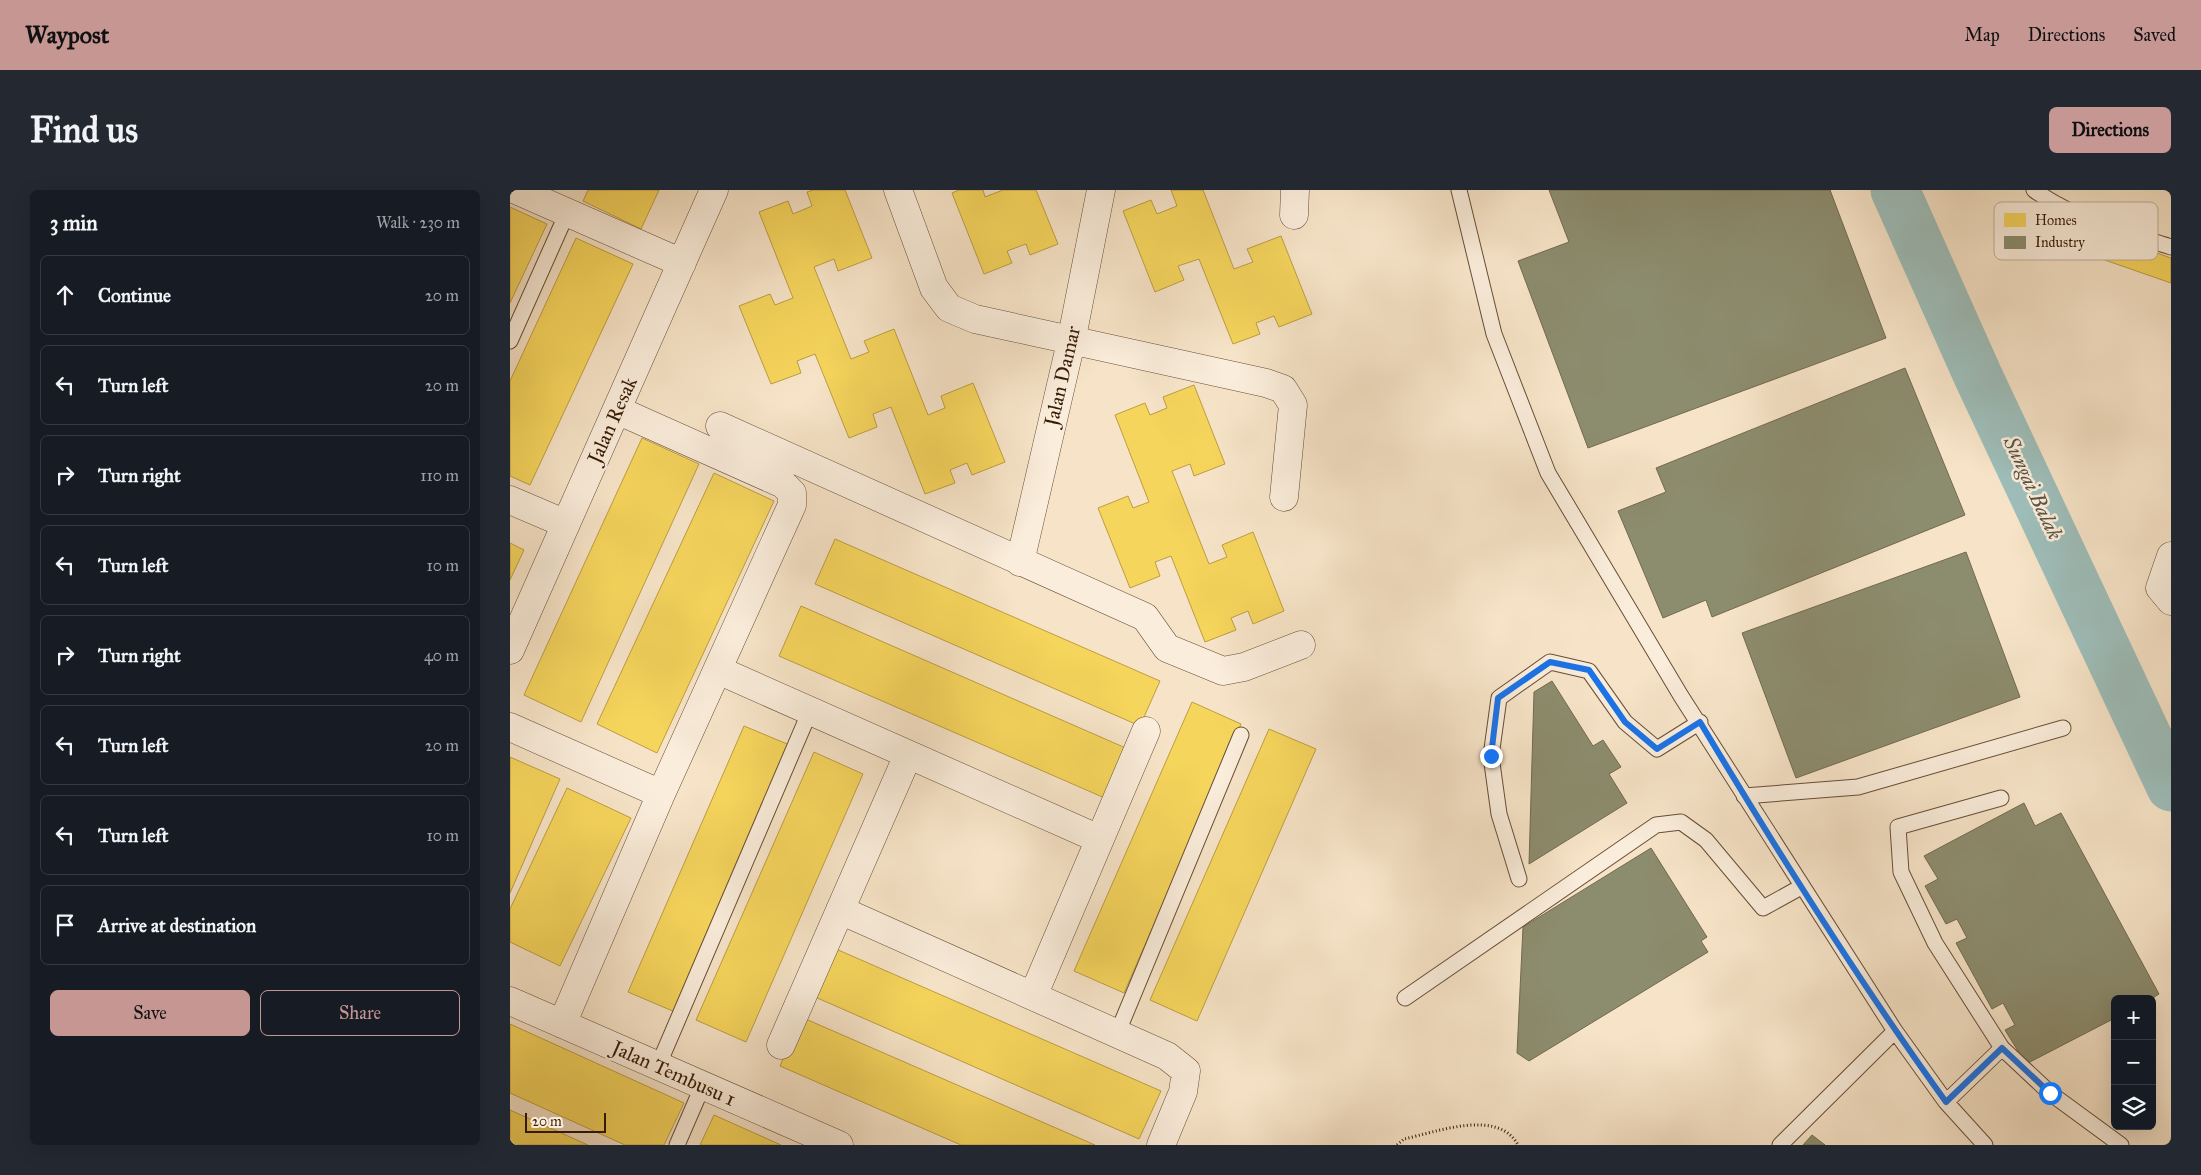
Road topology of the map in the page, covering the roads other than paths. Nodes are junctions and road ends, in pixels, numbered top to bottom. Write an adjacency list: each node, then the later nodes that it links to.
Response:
1 (516, 190): 8 (street)
2 (714, 190): 11 (street, Jalan Resak)
3 (898, 190): 13 (street)
4 (1101, 190): 13 (street, Jalan Damar)
5 (1459, 190): 26 (lane)
6 (2034, 190): 7 (lane)
7 (2053, 202)
8 (567, 213): 11 (street); 12 (lane)
9 (2158, 243): 10 (lane)
10 (2171, 247)
11 (682, 263): 14 (street, Jalan Resak)
12 (510, 341)
13 (1071, 342): 16 (street); 20 (street, Jalan Damar)
14 (617, 410): 18 (street, Jalan Resak); 24 (street)
15 (720, 426): 20 (street)
16 (1284, 497)
17 (510, 500): 18 (street)
18 (566, 524): 23 (street, Jalan Resak)
19 (2171, 556): 21 (street)
20 (1020, 562): 22 (street)
21 (2166, 595)
22 (1301, 645)
23 (510, 650)
24 (718, 670): 25 (street); 32 (street)
25 (810, 712): 31 (street); 47 (lane)
26 (1700, 722): 33 (lane); 36 (lane)
27 (510, 727): 32 (street)
28 (2063, 728): 33 (lane)
29 (1146, 732): 35 (street)
30 (1241, 735): 44 (lane)
31 (908, 755): 35 (street); 38 (street)
32 (661, 794): 42 (street)
33 (1744, 796): 37 (lane)
34 (2001, 798): 46 (lane)
35 (1099, 839): 39 (street)
36 (1519, 879)
37 (1801, 887): 40 (lane); 43 (lane)
38 (840, 910): 39 (street); 45 (street)
39 (1032, 996): 44 (street)
40 (1405, 998)
41 (510, 1001): 42 (street, Jalan Tembusu 1)
42 (562, 1024): 47 (street, Jalan Tembusu 1)
43 (1895, 1031): 49 (lane); 53 (lane)
44 (1117, 1034): 52 (street)
45 (781, 1045)
46 (2002, 1048): 49 (lane); 55 (lane)
47 (658, 1066): 48 (street, Jalan Tembusu 1)
48 (702, 1085): 50 (lane); 51 (street, Jalan Tembusu 1)
49 (1946, 1102): 54 (lane)
50 (677, 1145)
51 (839, 1145)
52 (1161, 1145)
53 (1780, 1145)
54 (1984, 1145)
55 (2122, 1145)

